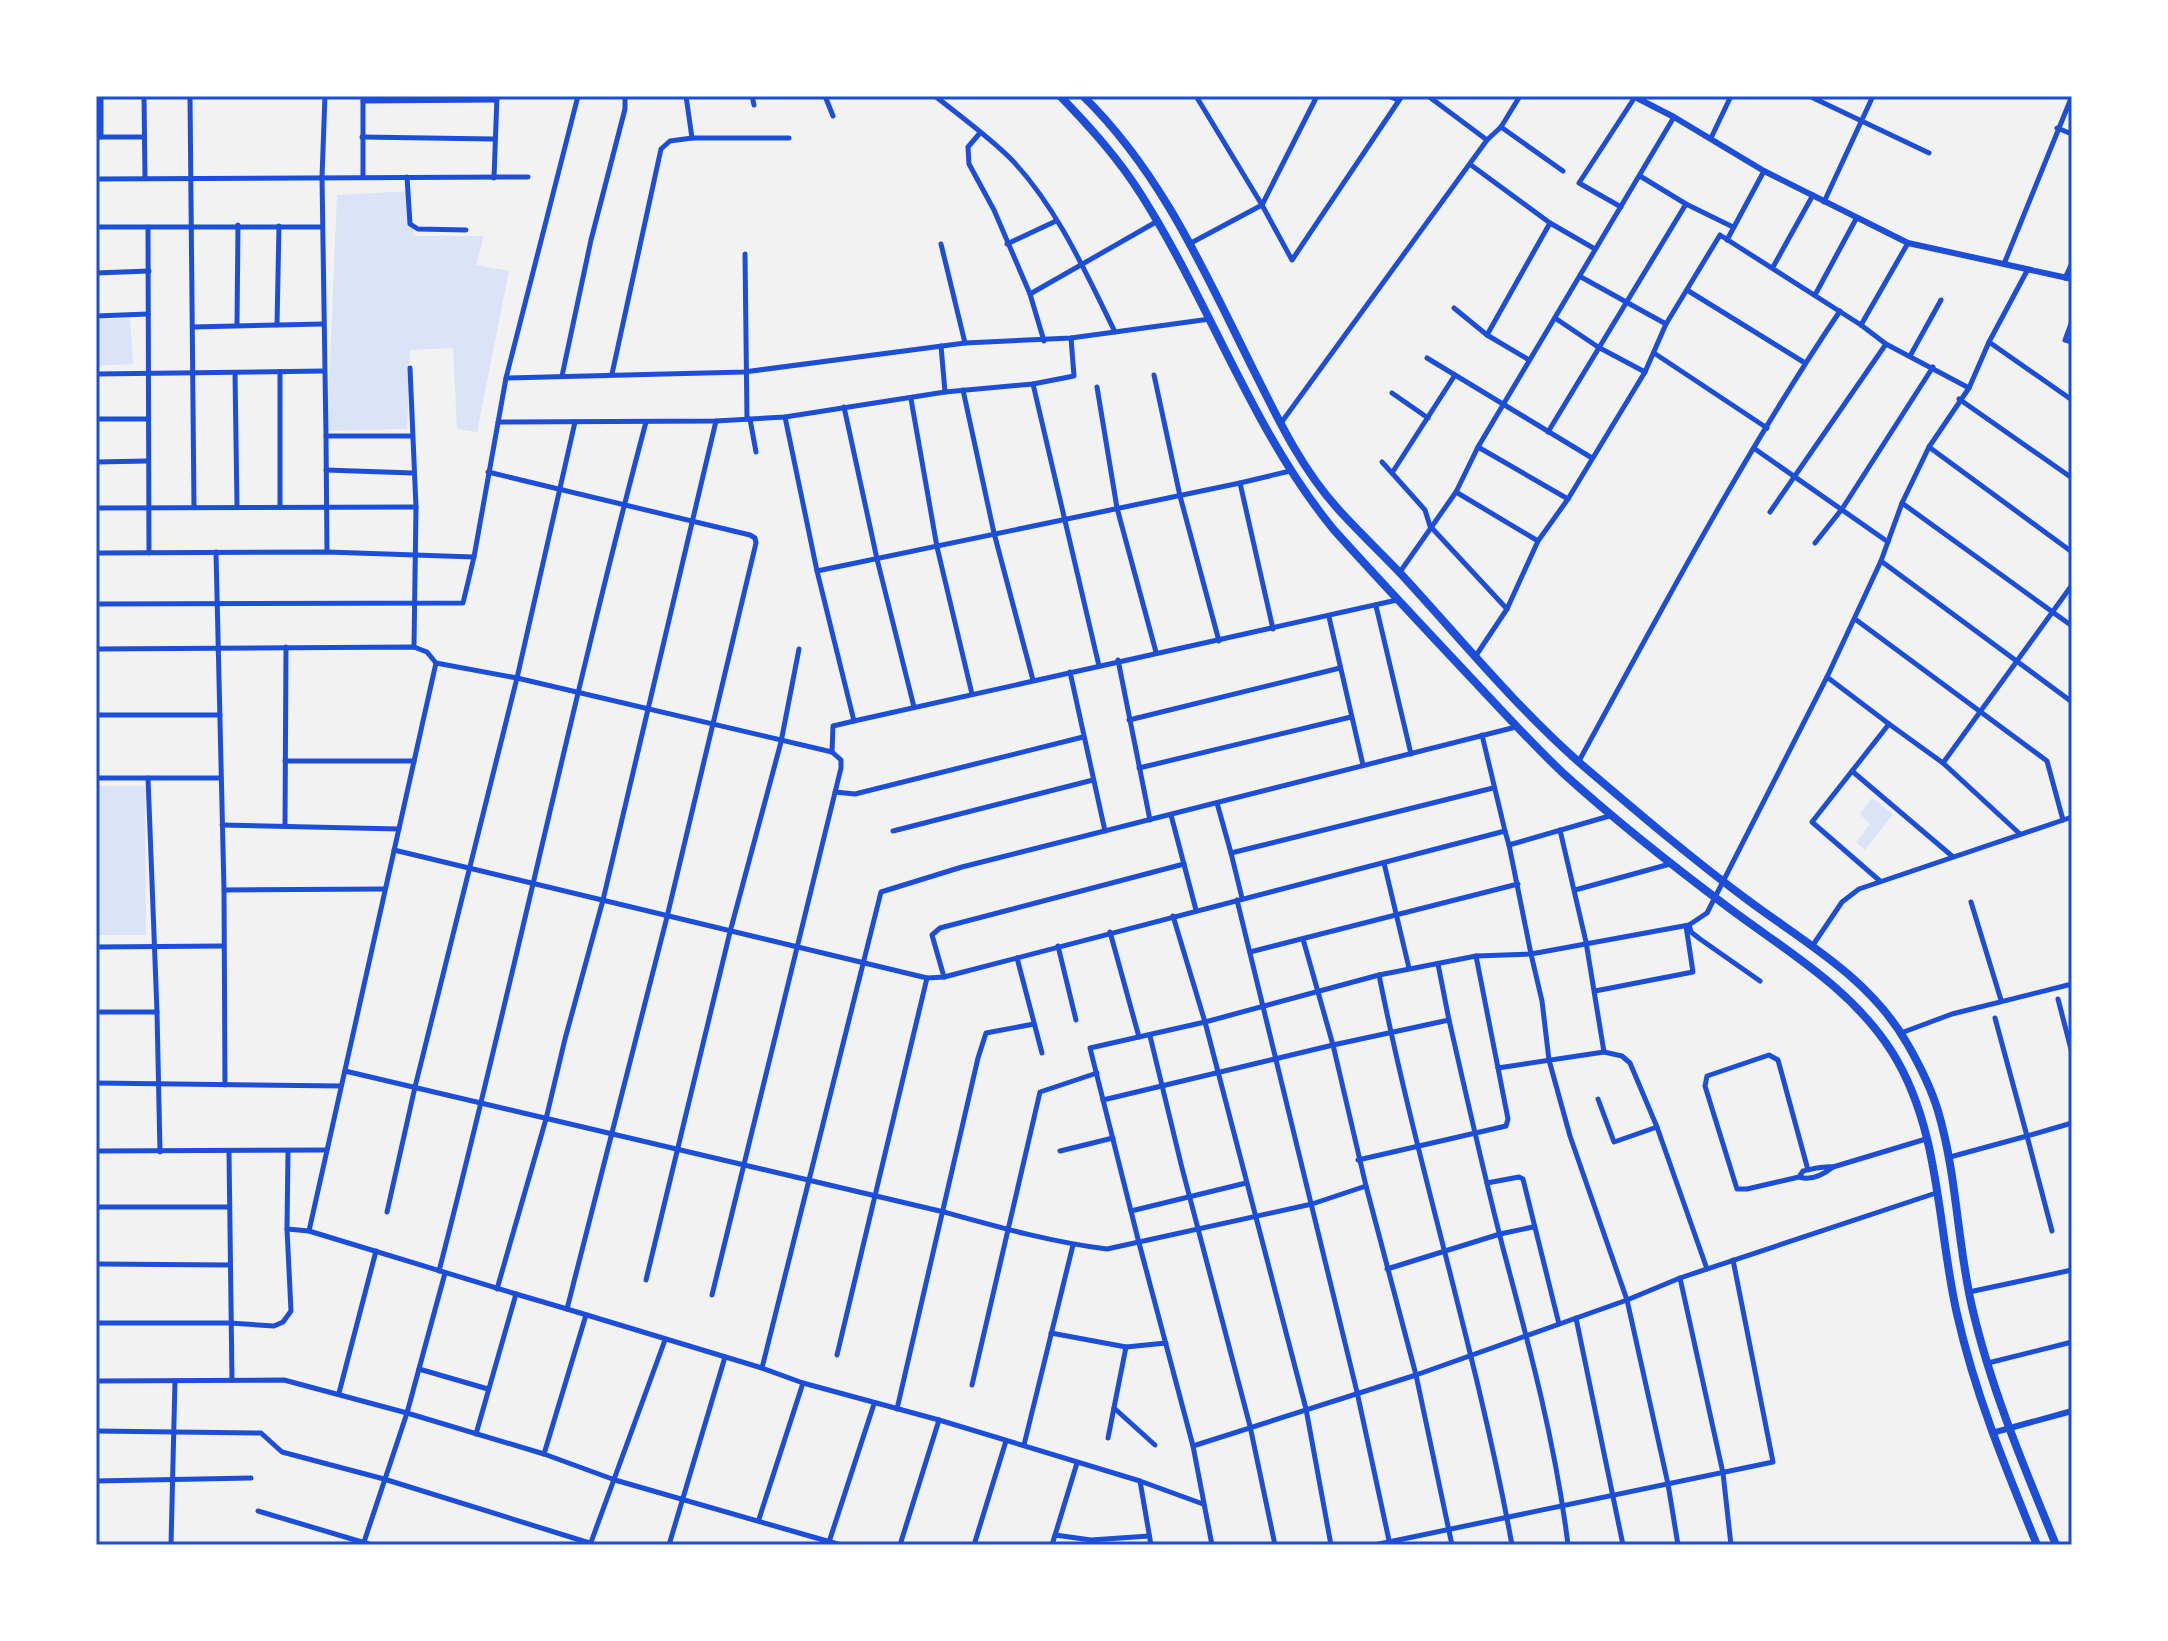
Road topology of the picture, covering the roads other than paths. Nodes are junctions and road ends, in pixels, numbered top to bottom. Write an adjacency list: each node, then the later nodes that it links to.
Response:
1 (101, 96): 34 (street)
2 (144, 96): 35 (street)
3 (190, 96): 52 (street)
4 (325, 96): 47 (street)
5 (578, 96): 135 (street)
6 (625, 96): 134 (street)
7 (686, 96): 37 (street)
8 (752, 96): 26 (street)
9 (825, 96): 27 (street)
10 (935, 96): 32 (street)
11 (1060, 96): 62 (main road)
12 (1083, 96): 73 (main road)
13 (1196, 96): 58 (street)
14 (1317, 96): 58 (street)
15 (1388, 96): 25 (street)
16 (1428, 96): 41 (street)
17 (1520, 96): 30 (street)
18 (1634, 96): 28 (street); 59 (street)
19 (1731, 96): 39 (street)
20 (1809, 96): 29 (street)
21 (1873, 96): 29 (street)
22 (2072, 96): 31 (street)
23 (363, 98): 24 (street); 36 (street)
24 (496, 98): 40 (street)
25 (1400, 98): 58 (street)
26 (754, 105)
27 (833, 116)
28 (1674, 117): 39 (street); 46 (street)
29 (1861, 122): 42 (street); 56 (street)
30 (1501, 127): 41 (street); 44 (street)
31 (2057, 128): 33 (street); 81 (street)
32 (980, 133): 61 (street); 76 (street)
33 (2072, 134)
34 (98, 137): 35 (street)
35 (144, 137): 51 (street)
36 (362, 137): 40 (street); 48 (street)
37 (692, 138): 38 (street); 131 (street)
38 (789, 138)
39 (1711, 138): 45 (street)
40 (493, 139): 53 (street)
41 (1487, 140): 43 (street)
42 (1929, 153)
43 (1471, 165): 63 (street); 156 (street)
44 (1563, 171)
45 (1764, 171): 55 (street); 70 (street)
46 (1640, 176): 57 (street); 59 (street)
47 (322, 177): 48 (street); 52 (street); 69 (street)
48 (363, 177): 49 (street)
49 (407, 177): 53 (street); 71 (street)
50 (528, 177): 53 (street)
51 (145, 178): 52 (street); 54 (street)
52 (192, 178): 68 (street)
53 (494, 178)
54 (96, 179)
55 (1813, 195): 56 (street); 82 (street)
56 (1824, 202): 60 (street)
57 (1686, 204): 70 (street); 92 (street)
58 (1262, 205): 73 (street)
59 (1621, 207): 77 (street)
60 (1856, 219): 74 (street); 90 (street)
61 (1056, 221): 76 (street); 79 (street)
62 (1157, 221): 79 (street); 98 (main road)
63 (1550, 223): 77 (street); 107 (street)
64 (238, 225): 65 (street); 68 (street); 102 (street)
65 (279, 226): 69 (street); 103 (street)
66 (96, 227): 67 (street)
67 (148, 227): 68 (street); 84 (street)
68 (191, 227): 105 (street)
69 (322, 227): 100 (street)
70 (1733, 227): 72 (street)
71 (466, 230)
72 (1727, 240): 82 (street); 88 (street)
73 (1191, 243): 156 (main road)
74 (1908, 243): 81 (street); 104 (street)
75 (941, 244): 112 (street)
76 (1007, 244): 89 (street)
77 (1595, 249): 86 (street)
78 (745, 254): 125 (street)
79 (1081, 263): 89 (street); 106 (street)
80 (2072, 263): 87 (street)
81 (2004, 264): 83 (street)
82 (1773, 267): 90 (street)
83 (2028, 269): 87 (street); 110 (street)
84 (149, 271): 85 (street); 95 (street)
85 (96, 273)
86 (1581, 277): 92 (street); 97 (street)
87 (2069, 279)
88 (1687, 290): 101 (street); 120 (street)
89 (1030, 294): 109 (street)
90 (1815, 295): 94 (street)
91 (1941, 300): 117 (street)
92 (1627, 301): 101 (street); 115 (street)
93 (1454, 308): 107 (street)
94 (1840, 311): 104 (street); 120 (street)
95 (148, 314): 96 (street); 127 (street)
96 (96, 316)
97 (1555, 318): 115 (street); 119 (street)
98 (1211, 319): 106 (street); 170 (main road)
99 (2072, 321): 111 (street)
100 (323, 324): 103 (street); 123 (street)
101 (1666, 324): 116 (street)
102 (237, 325): 103 (street); 105 (street)
103 (277, 325)
104 (1861, 325): 113 (street)
105 (193, 327): 130 (street)
106 (1115, 332): 108 (street)
107 (1487, 335): 119 (street)
108 (1071, 338): 109 (street); 136 (street)
109 (1044, 341): 112 (street)
110 (1989, 342): 138 (street); 144 (street)
111 (2072, 342)
112 (965, 343): 114 (street)
113 (1886, 344): 117 (street); 174 (street)
114 (941, 346): 125 (street); 140 (street)
115 (1598, 347): 126 (street); 158 (street)
116 (1654, 353): 126 (street); 157 (street)
117 (1910, 356): 121 (street)
118 (1427, 358): 133 (street)
119 (1529, 360): 145 (street)
120 (1805, 363): 157 (street)
121 (1933, 367): 138 (street); 191 (street)
122 (410, 368): 160 (street)
123 (324, 371): 124 (street); 159 (street)
124 (280, 372): 128 (street); 185 (street)
125 (744, 372): 131 (street); 151 (street)
126 (1645, 372): 165 (street)
127 (148, 373): 129 (street); 130 (street); 150 (street)
128 (235, 373): 130 (street); 184 (street)
129 (96, 374)
130 (192, 374): 186 (street)
131 (612, 374): 134 (street)
132 (1154, 375): 179 (street)
133 (1455, 375): 145 (street); 148 (street)
134 (562, 376): 135 (street)
135 (506, 378): 153 (street)
136 (1033, 384): 139 (street); 194 (street)
137 (1097, 387): 190 (street)
138 (1969, 388): 143 (street)
139 (963, 390): 140 (street); 196 (street)
140 (945, 392): 142 (street)
141 (1392, 393): 148 (street)
142 (911, 399): 146 (street); 200 (street)
143 (1959, 399): 162 (street); 175 (street)
144 (2072, 400)
145 (1503, 404): 158 (street); 161 (street)
146 (844, 407): 147 (street); 208 (street)
147 (785, 417): 151 (street); 210 (street)
148 (1428, 418): 173 (street)
149 (96, 419): 150 (street)
150 (148, 419): 166 (street)
151 (748, 419): 152 (street); 164 (street)
152 (716, 421): 155 (street); 193 (street)
153 (498, 422): 154 (street); 171 (street)
154 (575, 422): 155 (street); 177 (street)
155 (646, 422): 182 (street)
156 (1280, 424): 211 (main road)
157 (1767, 428): 163 (street)
158 (1548, 432): 165 (street)
159 (326, 436): 160 (street); 169 (street)
160 (411, 436): 172 (street)
161 (1478, 447): 178 (street); 180 (street)
162 (1929, 447): 181 (street); 203 (street)
163 (1755, 449): 174 (street); 262 (street)
164 (756, 452)
165 (1592, 458): 180 (street)
166 (148, 461): 167 (street); 183 (street)
167 (96, 462)
168 (1382, 462): 173 (street)
169 (326, 470): 172 (street); 187 (street)
170 (1290, 471): 176 (street); 213 (main road)
171 (488, 472): 177 (street); 207 (street)
172 (413, 473): 188 (street)
173 (1392, 473): 195 (street)
174 (1796, 477): 191 (street); 192 (street)
175 (2072, 478)
176 (1240, 483): 179 (street); 223 (street)
177 (560, 489): 182 (street); 239 (street)
178 (1456, 492): 195 (street); 197 (street)
179 (1180, 496): 190 (street); 224 (street)
180 (1568, 499): 197 (street)
181 (1902, 503): 198 (street); 219 (street)
182 (624, 505): 193 (street); 241 (street)
183 (148, 506): 186 (street); 189 (street); 205 (street)
184 (237, 506): 185 (street); 186 (street)
185 (280, 506): 187 (street)
186 (194, 507)
187 (327, 507): 188 (street); 202 (street)
188 (416, 507): 206 (street)
189 (96, 508)
190 (1117, 508): 194 (street); 230 (street)
191 (1842, 509): 198 (street); 199 (street)
192 (1770, 512)
193 (690, 521): 245 (street); 252 (street)
194 (1063, 521): 196 (street); 235 (street)
195 (1430, 526): 211 (street); 218 (street)
196 (994, 533): 200 (street); 240 (street)
197 (1538, 541): 218 (street)
198 (1888, 542): 209 (street)
199 (1815, 543)
200 (937, 547): 208 (street); 242 (street)
201 (216, 552): 202 (street); 205 (street); 215 (street)
202 (327, 552): 206 (street)
203 (2072, 552)
204 (96, 553): 205 (street)
205 (149, 553)
206 (415, 556): 207 (street); 214 (street)
207 (474, 557): 214 (street)
208 (877, 559): 210 (street); 244 (street)
209 (1881, 561): 221 (street); 233 (street)
210 (817, 571): 251 (street)
211 (1399, 572): 231 (main road)
212 (2072, 585): 219 (street)
213 (1397, 600): 217 (street); 254 (main road)
214 (415, 601): 215 (street); 227 (street)
215 (218, 603): 216 (street); 225 (street)
216 (96, 604)
217 (1376, 606): 220 (street); 259 (street)
218 (1507, 609): 231 (street)
219 (2052, 611): 222 (street); 233 (street)
220 (1329, 617): 223 (street); 236 (street)
221 (1855, 619): 238 (street); 246 (street)
222 (2072, 626)
223 (1273, 629): 224 (street)
224 (1219, 641): 230 (street)
225 (219, 647): 226 (street); 228 (street); 248 (street)
226 (286, 647): 227 (street); 260 (street)
227 (414, 647): 234 (street)
228 (96, 649)
229 (799, 649): 257 (street)
230 (1156, 652): 232 (street)
231 (1475, 657): 262 (main road)
232 (1118, 660): 235 (street); 250 (street)
233 (2017, 661): 243 (street); 246 (street)
234 (436, 663): 239 (street); 261 (street)
235 (1099, 666): 237 (street)
236 (1340, 668): 249 (street); 250 (street)
237 (1070, 672): 240 (street); 256 (street)
238 (1827, 677): 253 (street); 296 (street)
239 (517, 678): 241 (street); 294 (street)
240 (1033, 680): 242 (street)
241 (578, 694): 245 (street); 297 (street)
242 (972, 694): 244 (street)
243 (2072, 702)
244 (914, 707): 251 (street)
245 (649, 711): 252 (street); 304 (street)
246 (1981, 712): 263 (street); 278 (street)
247 (96, 715): 248 (street)
248 (220, 715): 269 (street)
249 (1351, 717): 264 (street); 265 (street)
250 (1129, 720): 265 (street)
251 (854, 721): 258 (street)
252 (712, 724): 257 (street); 309 (street)
253 (1889, 724): 263 (street); 266 (street)
254 (1517, 726): 255 (street); 275 (main road)
255 (1482, 735): 259 (street); 271 (street)
256 (1083, 737): 270 (street); 272 (street)
257 (781, 742): 258 (street); 311 (street)
258 (832, 752): 272 (street)
259 (1411, 754): 264 (street)
260 (285, 761): 261 (street); 280 (street)
261 (414, 761): 281 (street)
262 (1579, 761): 296 (main road)
263 (1943, 763): 286 (street)
264 (1363, 765): 273 (street)
265 (1139, 768): 277 (street)
266 (1852, 771): 290 (street); 295 (street)
267 (96, 778): 268 (street)
268 (148, 778): 269 (street); 316 (street)
269 (221, 778): 279 (street)
270 (1093, 780): 283 (street); 284 (street)
271 (1493, 788): 285 (street); 289 (street)
272 (835, 792): 320 (street)
273 (1217, 803): 274 (street); 289 (street)
274 (1171, 815): 277 (street); 292 (street)
275 (1614, 815): 282 (street); 293 (main road)
276 (2072, 817): 278 (street)
277 (1150, 820): 284 (street)
278 (2063, 820): 286 (street)
279 (222, 825): 280 (street); 300 (street)
280 (285, 826): 281 (street)
281 (399, 829): 288 (street)
282 (1560, 830): 287 (street); 301 (street)
283 (893, 831)
284 (1105, 831): 325 (street)
285 (1505, 831): 287 (street); 291 (street)
286 (2020, 834): 290 (street)
287 (1509, 845): 298 (street)
288 (394, 850): 294 (street); 299 (street)
289 (1231, 853): 303 (street)
290 (1953, 857): 295 (street)
291 (1384, 863): 303 (street); 307 (street)
292 (1184, 864): 306 (street); 329 (street)
293 (1671, 864): 301 (street); 302 (main road)
294 (471, 869): 297 (street); 363 (street)
295 (1880, 881): 315 (street)
296 (1724, 882): 302 (street); 315 (main road)
297 (533, 884): 304 (street); 367 (street)
298 (1518, 884): 307 (street); 322 (street)
299 (385, 889): 300 (street); 356 (street)
300 (224, 890): 317 (street)
301 (1575, 890): 314 (street)
302 (1716, 898): 310 (street); 375 (main road)
303 (1240, 899): 306 (street); 321 (street)
304 (603, 900): 309 (street); 368 (street)
305 (1971, 902): 336 (street)
306 (1196, 910): 308 (street)
307 (1397, 915): 313 (street); 327 (street)
308 (1173, 916): 312 (street); 343 (street)
309 (667, 917): 311 (street); 372 (street)
310 (1688, 925): 314 (street); 331 (street); 334 (street)
311 (730, 932): 320 (street); 380 (street)
312 (1110, 932): 318 (street); 348 (street)
313 (1303, 939): 321 (street); 333 (street)
314 (1586, 942): 322 (street); 334 (street)
315 (1813, 945): 346 (main road)
316 (155, 946): 317 (street); 319 (street); 339 (street)
317 (223, 946): 361 (street)
318 (1058, 946): 324 (street); 341 (street)
319 (96, 947)
320 (796, 948): 325 (street); 386 (street)
321 (1250, 952): 337 (street)
322 (1531, 954): 323 (street); 354 (street)
323 (1476, 956): 326 (street); 355 (street)
324 (1017, 958): 329 (street); 344 (street)
325 (862, 964): 330 (street); 390 (street)
326 (1438, 964): 327 (street); 342 (street)
327 (1409, 968): 328 (street)
328 (1379, 975): 333 (street); 345 (street)
329 (944, 977): 330 (street)
330 (927, 978): 395 (street)
331 (1760, 981)
332 (2072, 984): 336 (street)
333 (1319, 990): 337 (street); 349 (street)
334 (1595, 991): 350 (street)
335 (2058, 999): 352 (street)
336 (2001, 1000): 346 (street)
337 (1264, 1006): 343 (street); 353 (street)
338 (96, 1012): 339 (street)
339 (157, 1012): 360 (street)
340 (1995, 1018): 373 (street)
341 (1076, 1020)
342 (1449, 1020): 345 (street); 371 (street)
343 (1205, 1022): 347 (street); 357 (street)
344 (1034, 1024): 351 (street); 402 (street)
345 (1390, 1032): 349 (street); 376 (street)
346 (1901, 1033): 384 (main road)
347 (1150, 1036): 348 (street); 364 (street)
348 (1139, 1037): 358 (street)
349 (1333, 1045): 353 (street); 385 (street)
350 (1604, 1052): 354 (street); 370 (street)
351 (1042, 1053)
352 (2072, 1053)
353 (1278, 1060): 357 (street); 397 (street)
354 (1549, 1060): 355 (street); 428 (street)
355 (1498, 1068): 371 (street)
356 (345, 1071): 362 (street); 363 (street)
357 (1218, 1072): 364 (street); 391 (street)
358 (1097, 1073): 366 (street); 406 (street)
359 (96, 1083): 360 (street)
360 (159, 1084): 361 (street); 382 (street)
361 (225, 1085): 362 (street)
362 (341, 1086): 377 (street)
363 (415, 1087): 367 (street); 401 (street)
364 (1164, 1087): 366 (street); 396 (street)
365 (1598, 1099): 370 (street)
366 (1103, 1100): 374 (street)
367 (482, 1104): 368 (street); 421 (street)
368 (546, 1119): 372 (street); 424 (street)
369 (2072, 1123): 373 (street)
370 (1657, 1127): 419 (street)
371 (1475, 1132): 376 (street); 392 (street)
372 (612, 1135): 380 (street); 429 (street)
373 (2027, 1136): 384 (street); 409 (street)
374 (1113, 1138): 381 (street); 400 (street)
375 (1926, 1139): 387 (street); 394 (main road)
376 (1416, 1146): 385 (street); 414 (street)
377 (327, 1150): 379 (street); 408 (street)
378 (96, 1151): 382 (street)
379 (288, 1151): 383 (street); 405 (street)
380 (679, 1151): 386 (street); 423 (street)
381 (1060, 1151)
382 (160, 1152): 383 (street)
383 (229, 1152): 399 (street)
384 (1948, 1158): 425 (main road)
385 (1358, 1160): 393 (street)
386 (744, 1165): 390 (street); 427 (street)
387 (1833, 1167): 388 (street); 389 (street)
388 (1808, 1170): 389 (street); 389 (street)
389 (1799, 1177)
390 (809, 1180): 395 (street); 445 (street)
391 (1246, 1183): 396 (street); 403 (street)
392 (1487, 1183): 404 (street); 410 (street)
393 (1366, 1186): 397 (street); 418 (street)
394 (1936, 1193): 415 (street); 467 (main road)
395 (876, 1195): 402 (street); 441 (street)
396 (1190, 1197): 400 (street); 407 (street)
397 (1312, 1204): 403 (street); 454 (street)
398 (96, 1207): 399 (street)
399 (228, 1207): 417 (street)
400 (1131, 1211): 411 (street)
401 (387, 1212)
402 (944, 1212): 406 (street); 458 (street)
403 (1255, 1217): 407 (street); 459 (street)
404 (1533, 1227): 410 (street); 434 (street)
405 (287, 1229): 408 (street); 433 (street)
406 (1008, 1229): 412 (street); 452 (street)
407 (1199, 1230): 411 (street); 463 (street)
408 (309, 1231): 413 (street)
409 (2052, 1231)
410 (1500, 1234): 414 (street); 436 (street)
411 (1139, 1243): 412 (street); 439 (street)
412 (1073, 1245): 435 (street)
413 (376, 1251): 421 (street); 455 (street)
414 (1444, 1252): 418 (street); 442 (street)
415 (1733, 1260): 419 (street); 476 (street)
416 (96, 1264): 417 (street)
417 (230, 1265): 433 (street)
418 (1387, 1269): 447 (street)
419 (1707, 1269): 422 (street)
420 (2072, 1270): 425 (street)
421 (442, 1272): 424 (street); 446 (street)
422 (1680, 1278): 428 (street); 476 (street)
423 (646, 1280)
424 (497, 1289): 426 (street)
425 (1969, 1292): 444 (main road)
426 (516, 1294): 429 (street); 453 (street)
427 (712, 1295)
428 (1627, 1300): 431 (street); 483 (street)
429 (567, 1309): 430 (street)
430 (586, 1315): 437 (street); 474 (street)
431 (1576, 1318): 434 (street); 484 (street)
432 (96, 1323): 433 (street)
433 (230, 1323): 448 (street)
434 (1559, 1324): 436 (street)
435 (1051, 1333): 440 (street); 471 (street)
436 (1527, 1335): 442 (street); 487 (street)
437 (665, 1340): 443 (street); 480 (street)
438 (2072, 1342): 444 (street)
439 (1166, 1343): 440 (street); 473 (street)
440 (1126, 1347): 457 (street)
441 (837, 1355)
442 (1472, 1356): 447 (street); 489 (street)
443 (725, 1357): 445 (street); 485 (street)
444 (1987, 1363): 464 (main road)
445 (762, 1368): 451 (street)
446 (419, 1369): 453 (street); 461 (street)
447 (1416, 1375): 454 (street); 491 (street)
448 (232, 1380): 450 (street); 455 (street)
449 (96, 1381): 450 (street)
450 (175, 1381): 466 (street)
451 (803, 1383): 456 (street); 490 (street)
452 (972, 1385)
453 (488, 1389): 468 (street)
454 (1357, 1392): 459 (street); 496 (street)
455 (339, 1393): 461 (street)
456 (874, 1404): 458 (street); 495 (street)
457 (1114, 1408): 469 (street); 472 (street)
458 (897, 1409): 462 (street)
459 (1306, 1409): 463 (street); 508 (street)
460 (2072, 1411): 464 (street)
461 (407, 1413): 468 (street); 479 (street)
462 (939, 1420): 470 (street); 502 (street)
463 (1250, 1426): 473 (street); 507 (street)
464 (2008, 1428): 467 (street); 517 (main road)
465 (96, 1431): 466 (street)
466 (176, 1431): 478 (street); 479 (street)
467 (1992, 1433): 516 (main road)
468 (476, 1434): 474 (street)
469 (1108, 1438)
470 (1006, 1441): 471 (street); 503 (street)
471 (1024, 1445): 475 (street)
472 (1155, 1445)
473 (1193, 1446): 486 (street)
474 (544, 1454): 480 (street)
475 (1077, 1463): 482 (street); 492 (street)
476 (1723, 1473): 483 (street); 515 (street)
477 (251, 1478): 478 (street)
478 (173, 1479): 481 (street); 498 (street)
479 (384, 1479): 494 (street); 497 (street)
480 (615, 1480): 485 (street); 497 (street)
481 (96, 1481)
482 (1140, 1481): 486 (street); 493 (street)
483 (1668, 1484): 484 (street); 514 (street)
484 (1614, 1496): 487 (street); 513 (street)
485 (684, 1498): 490 (street); 500 (street)
486 (1204, 1504): 506 (street)
487 (1564, 1507): 489 (street); 512 (street)
488 (258, 1511): 494 (street)
489 (1507, 1517): 491 (street); 511 (street)
490 (759, 1520): 495 (street)
491 (1449, 1529): 496 (street); 510 (street)
492 (1055, 1535): 493 (street); 504 (street)
493 (1149, 1536): 505 (street)
494 (364, 1542): 499 (street)
495 (829, 1542): 501 (street)
496 (1390, 1543): 509 (street)
497 (592, 1544)
498 (171, 1545)
499 (372, 1545)
500 (669, 1545)
501 (841, 1545)
502 (900, 1545)
503 (974, 1545)
504 (1052, 1545)
505 (1151, 1545)
506 (1212, 1545)
507 (1275, 1545)
508 (1331, 1545)
509 (1374, 1545)
510 (1452, 1545)
511 (1512, 1545)
512 (1568, 1545)
513 (1623, 1545)
514 (1678, 1545)
515 (1731, 1545)
516 (2037, 1545)
517 (2056, 1545)

